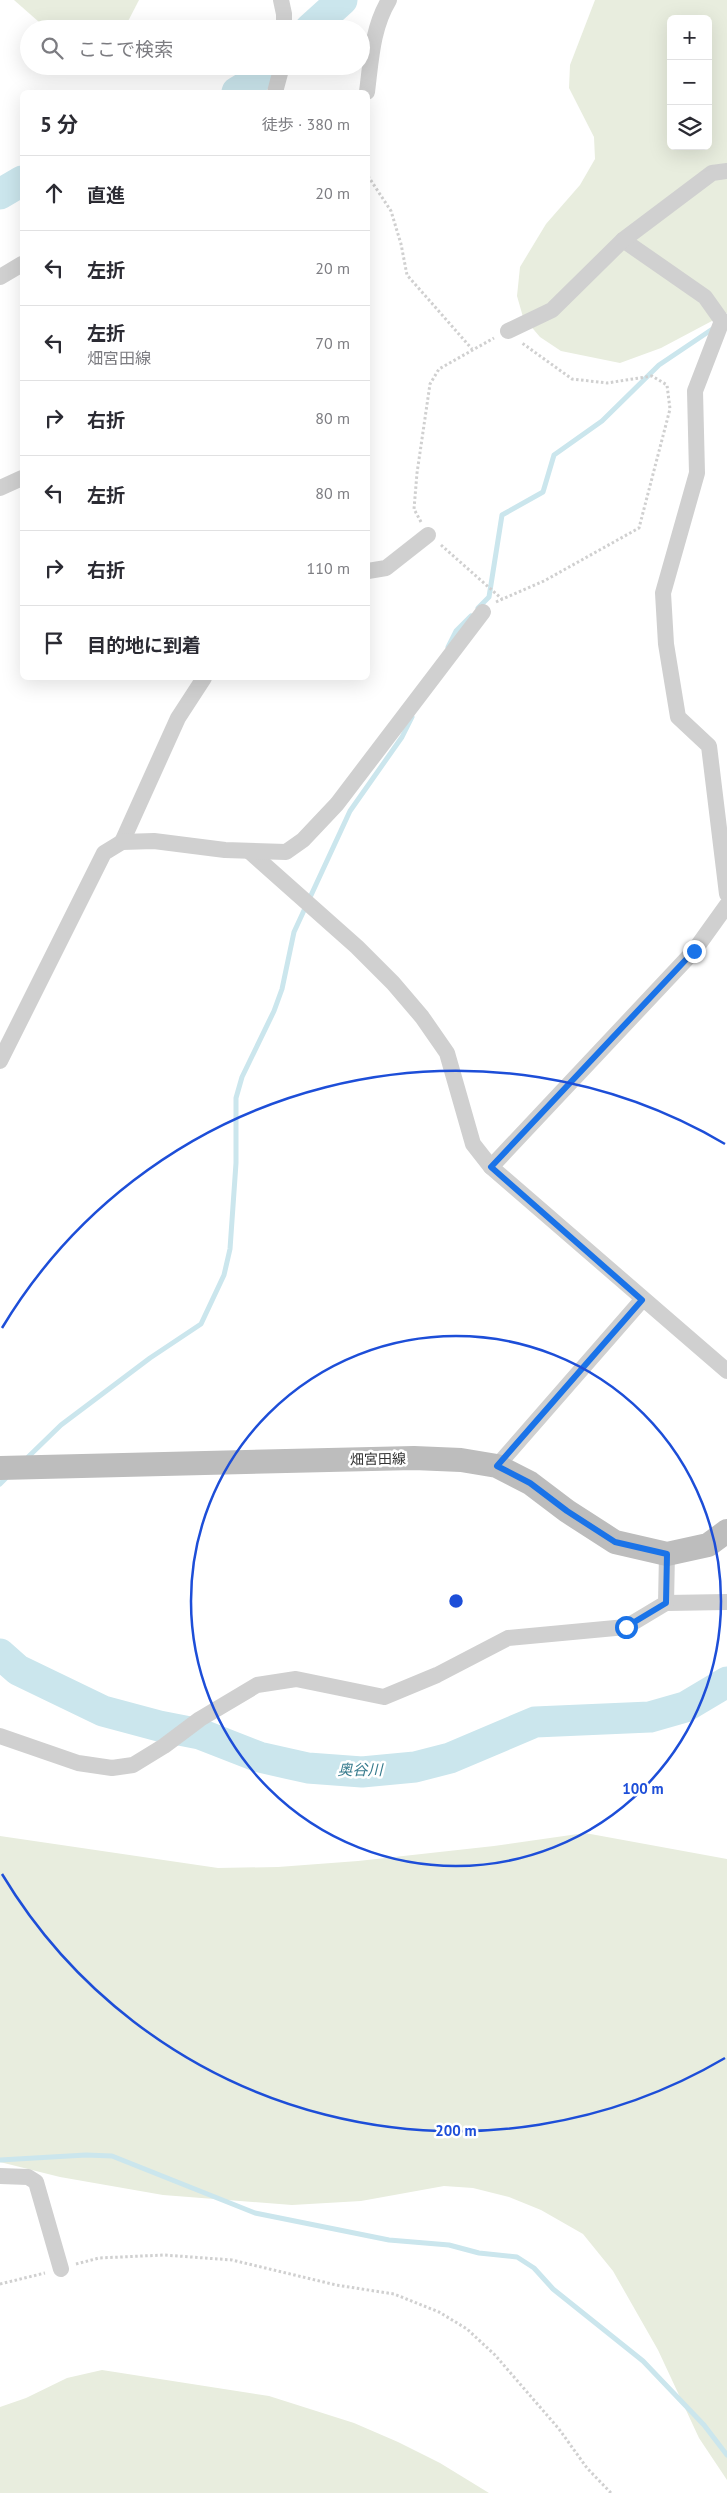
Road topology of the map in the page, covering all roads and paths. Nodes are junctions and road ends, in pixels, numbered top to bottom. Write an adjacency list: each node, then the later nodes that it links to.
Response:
1 (282, 0): 3 (street)
2 (389, 0): 4 (street)
3 (284, 20)
4 (370, 70)
5 (280, 75): 7 (street)
6 (370, 75): 8 (street)
7 (276, 90)
8 (368, 90)
9 (727, 171): 11 (street)
10 (370, 179): 15 (path)
11 (623, 240): 14 (street); 24 (street)
12 (20, 265): 13 (street)
13 (0, 277)
14 (508, 331): 15 (path); 18 (path)
15 (472, 349): 18 (path)
16 (20, 479): 17 (street)
17 (0, 488)
18 (428, 536): 19 (street)
19 (370, 571)
20 (482, 612): 23 (street)
21 (203, 680): 22 (street)
22 (122, 842): 23 (street); 26 (street)
23 (249, 850): 27 (street)
24 (727, 894)
25 (727, 905): 27 (street)
26 (0, 1061)
27 (491, 1167): 28 (street)
28 (642, 1300): 29 (street); 30 (street)
29 (727, 1371)
30 (497, 1466): 31 (main road, 畑宮田線); 33 (main road, 畑宮田線)
31 (2, 1468)
32 (727, 1531): 33 (main road, 畑宮田線)
33 (667, 1554): 35 (street)
34 (727, 1602): 35 (street)
35 (666, 1603): 36 (street)
36 (0, 1736)
37 (0, 2176): 38 (street)
38 (61, 2269): 39 (path); 40 (path)
39 (0, 2284)
40 (611, 2493)

